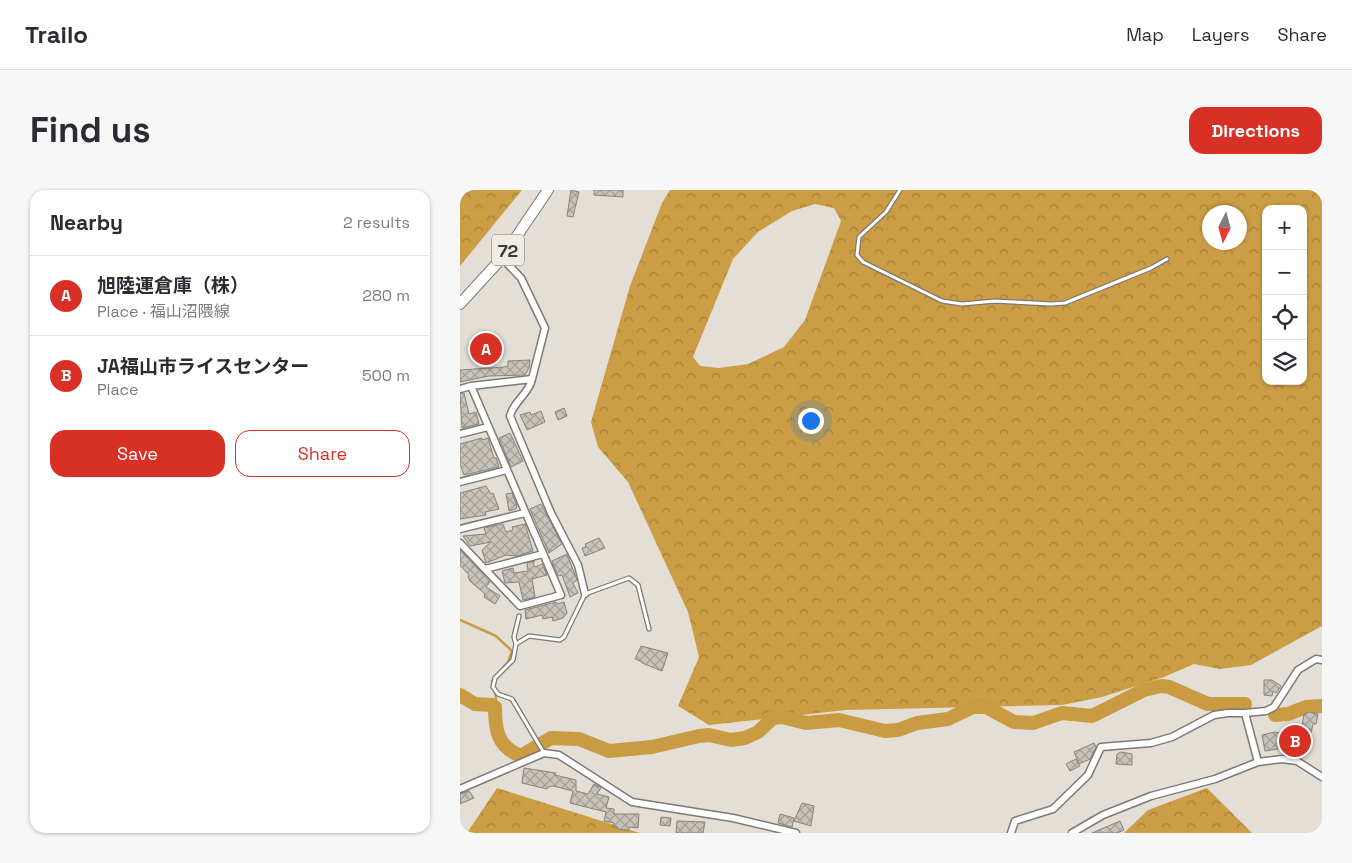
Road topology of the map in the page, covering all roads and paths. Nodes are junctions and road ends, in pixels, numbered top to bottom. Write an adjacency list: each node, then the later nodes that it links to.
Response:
1 (548, 190): 3 (main road, 72)
2 (900, 190): 4 (lane)
3 (502, 258): 5 (main road, 72); 6 (street)
4 (1167, 259)
5 (460, 304)
6 (532, 379): 7 (street); 18 (street)
7 (471, 386): 8 (street); 9 (street)
8 (460, 389)
9 (488, 427): 10 (street); 11 (street)
10 (460, 434)
11 (507, 470): 12 (street); 13 (street)
12 (460, 482)
13 (525, 512): 14 (street); 16 (street)
14 (460, 529)
15 (460, 543): 17 (street)
16 (543, 554): 17 (street); 17 (street)
17 (485, 570)
18 (585, 594): 20 (lane); 21 (lane)
19 (519, 616): 21 (lane)
20 (649, 629)
21 (516, 644): 24 (lane)
22 (1322, 660): 23 (street)
23 (1245, 713): 25 (street); 29 (street)
24 (542, 750): 27 (street); 28 (street)
25 (1258, 762): 26 (street); 30 (street)
26 (1322, 777)
27 (460, 789)
28 (796, 833)
29 (1011, 833)
30 (1072, 833)

